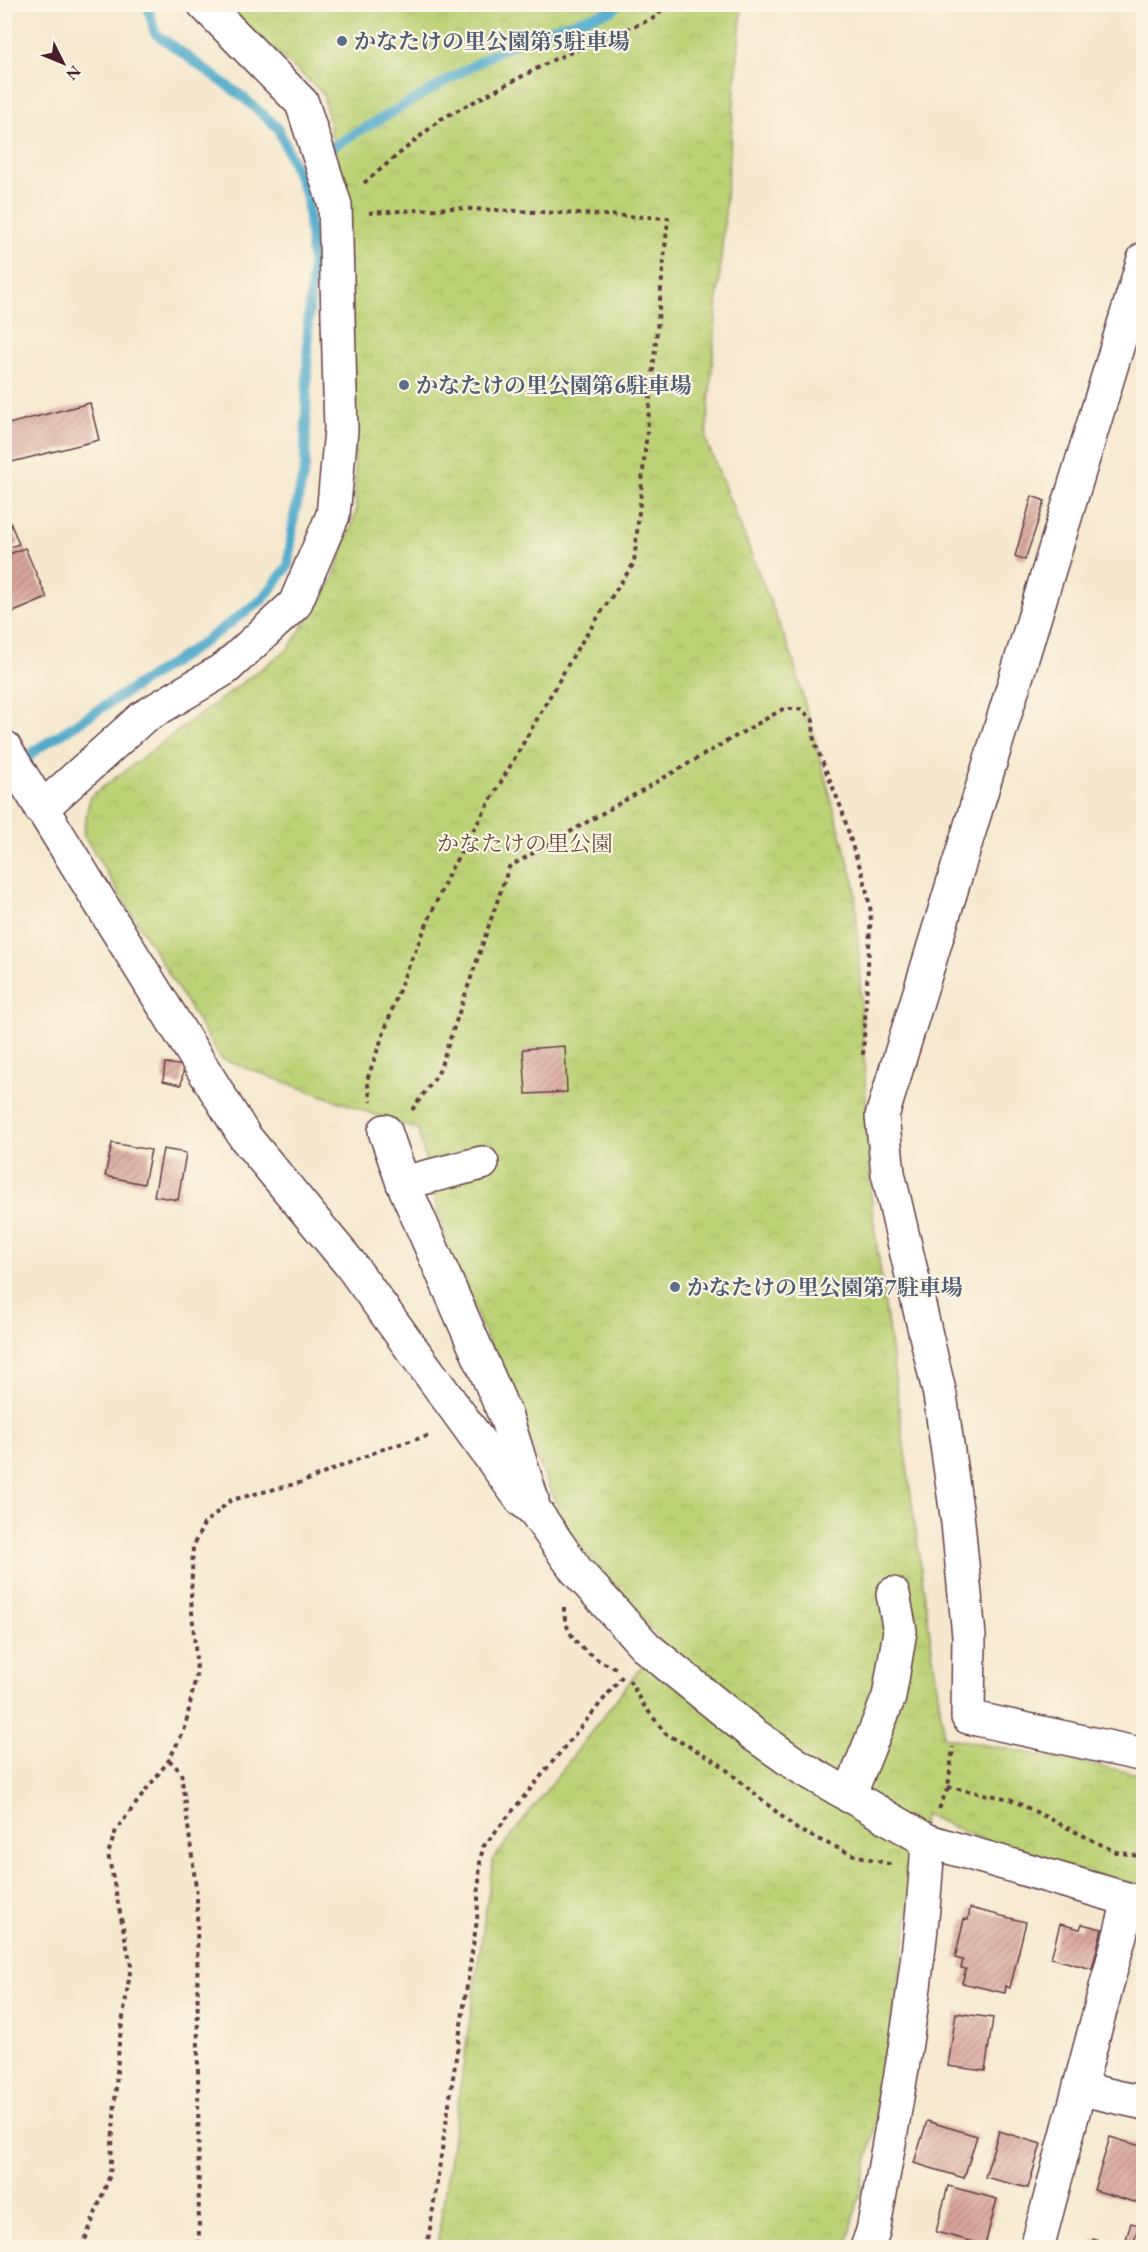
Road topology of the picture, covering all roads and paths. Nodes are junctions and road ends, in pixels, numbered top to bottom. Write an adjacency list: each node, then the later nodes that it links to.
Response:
1 (204, 4): 3 (street)
2 (668, 4): 3 (path)
3 (335, 210): 6 (street); 8 (path)
4 (1143, 259): 15 (street)
5 (7, 751): 6 (street)
6 (41, 809): 11 (street)
7 (862, 1059): 8 (path)
8 (385, 1131): 10 (street)
9 (482, 1164): 10 (street)
10 (403, 1183): 12 (street)
11 (475, 1439): 12 (street); 17 (path)
12 (535, 1511): 14 (street)
13 (893, 1594): 19 (street)
14 (647, 1648): 19 (street); 27 (path)
15 (968, 1717): 16 (street); 18 (path)
16 (1143, 1755)
17 (170, 1760): 25 (path); 26 (path)
18 (948, 1786): 20 (path); 21 (path)
19 (849, 1796): 20 (street)
20 (928, 1841): 22 (street); 28 (street)
21 (1143, 1857)
22 (1136, 1903): 23 (street)
23 (1081, 2089): 24 (street); 29 (street)
24 (1143, 2103)
25 (82, 2247)
26 (199, 2247)
27 (427, 2247)
28 (867, 2247)
29 (1037, 2247)

